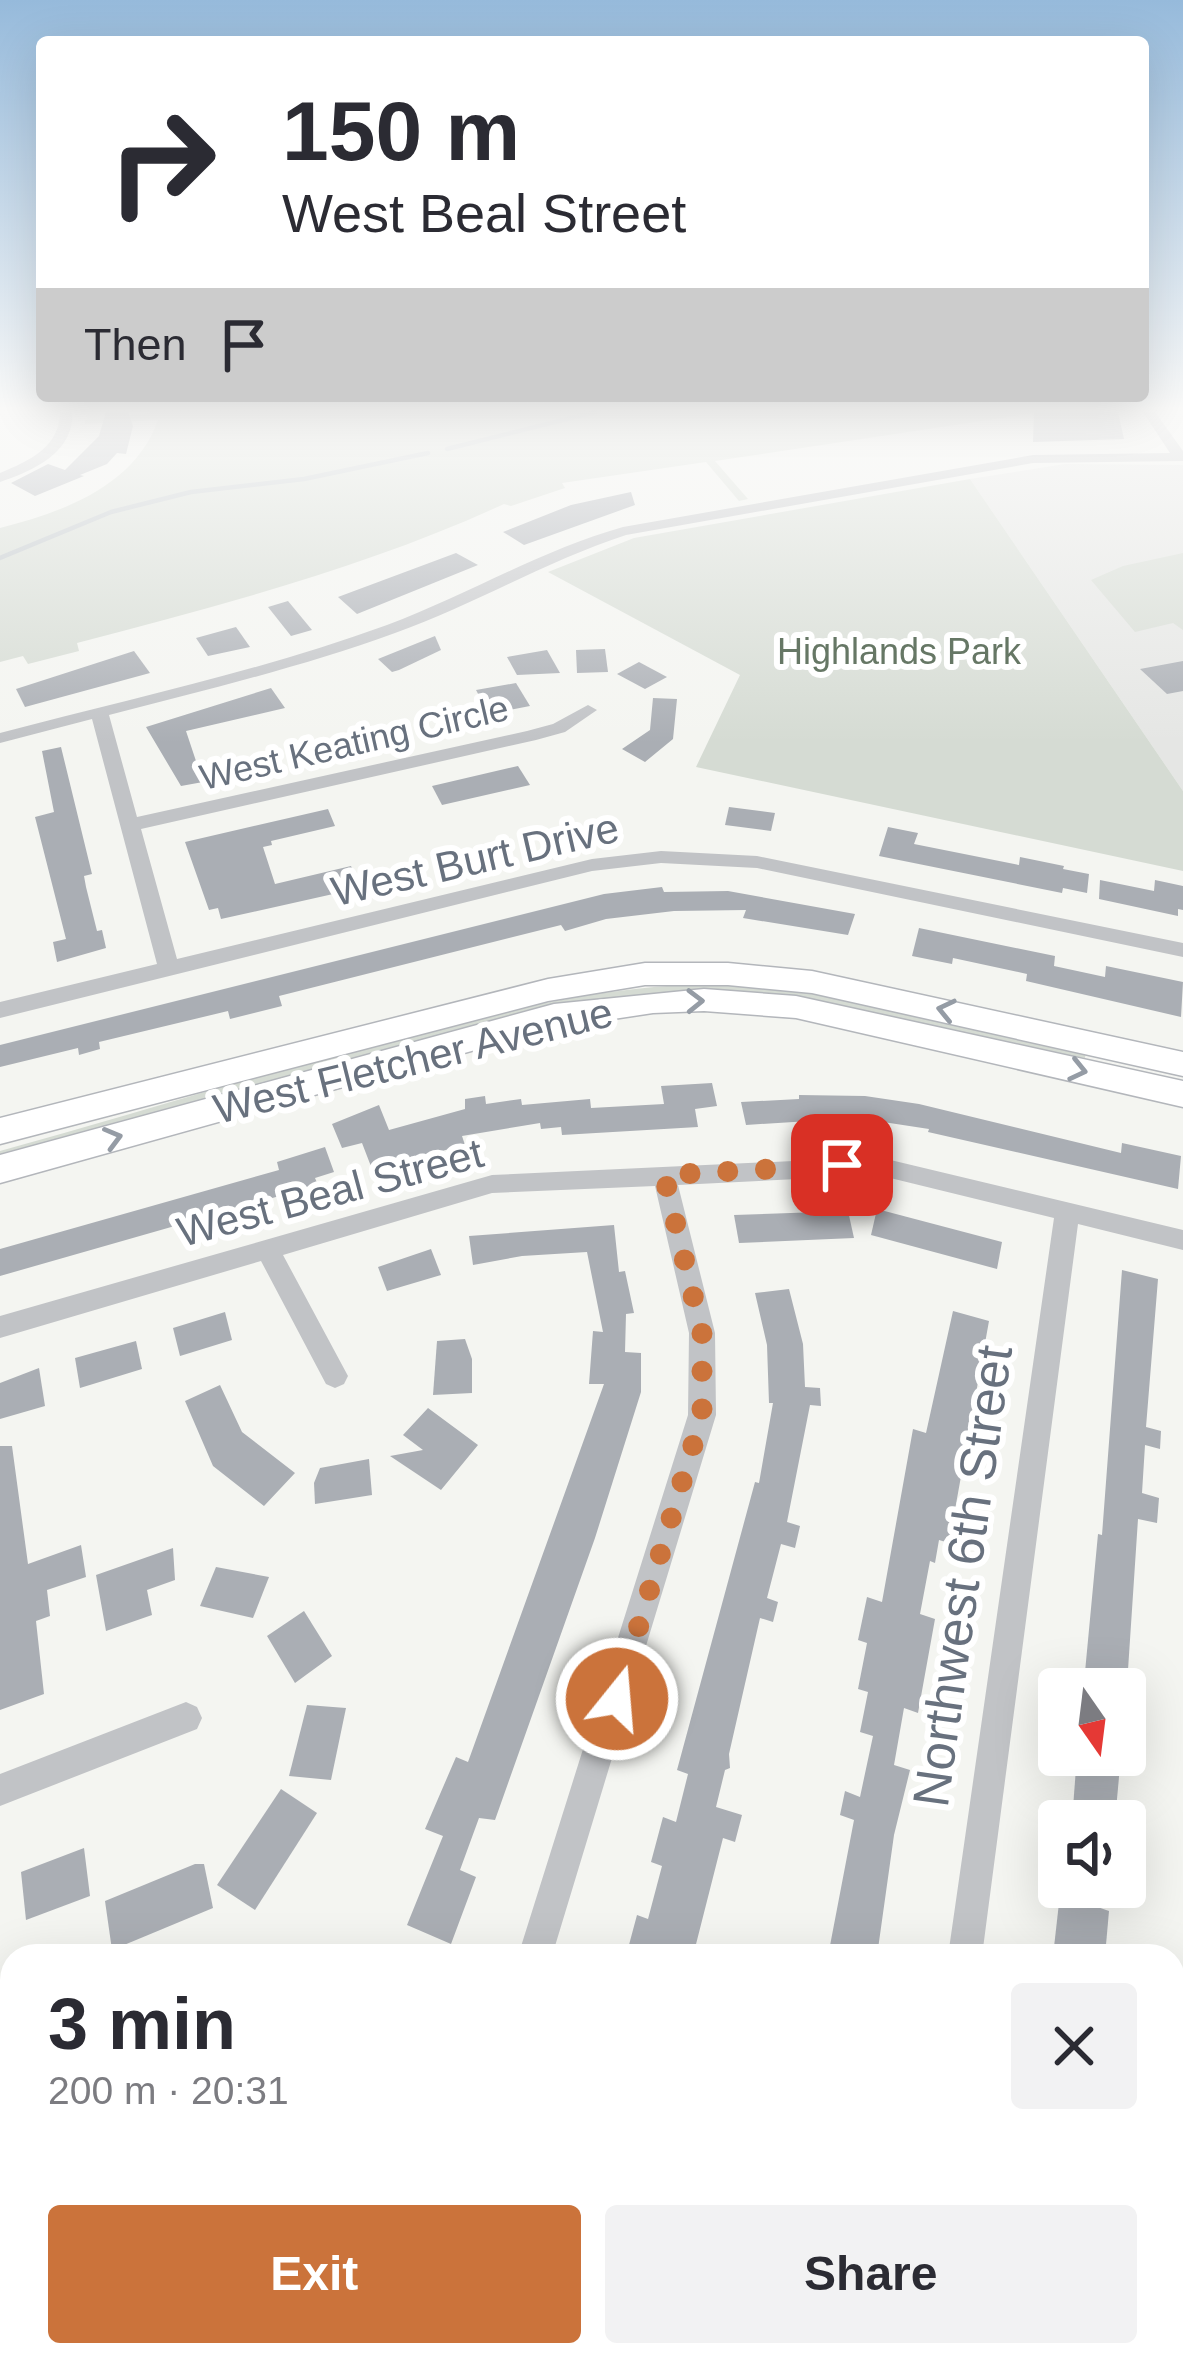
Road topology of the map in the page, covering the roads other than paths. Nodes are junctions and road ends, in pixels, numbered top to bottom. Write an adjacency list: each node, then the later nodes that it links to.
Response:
1 (672, 522): 3 (street)
2 (588, 710): 5 (street, West Keating Circle)
3 (99, 711): 4 (street); 5 (street)
4 (0, 738)
5 (130, 825): 7 (street)
6 (1183, 950): 7 (street, West Burt Drive)
7 (169, 968): 8 (street, West Burt Drive)
8 (0, 1010)
9 (1183, 1064): 11 (main road, West Fletcher Avenue, one-way to 11)
10 (1183, 1094): 12 (main road, West Fletcher Avenue, one-way to 10)
11 (0, 1131)
12 (0, 1169)
13 (664, 1175): 14 (street, West Beal Street); 16 (street, West Beal Street); 21 (street)
14 (1067, 1212): 15 (street, West Beal Street); 22 (street, Northwest 6th Street)
15 (1183, 1240)
16 (267, 1248): 17 (street, West Beal Street); 18 (street)
17 (0, 1327)
18 (335, 1376)
19 (186, 1718): 20 (street)
20 (0, 1790)
21 (539, 1944)
22 (967, 1944)

